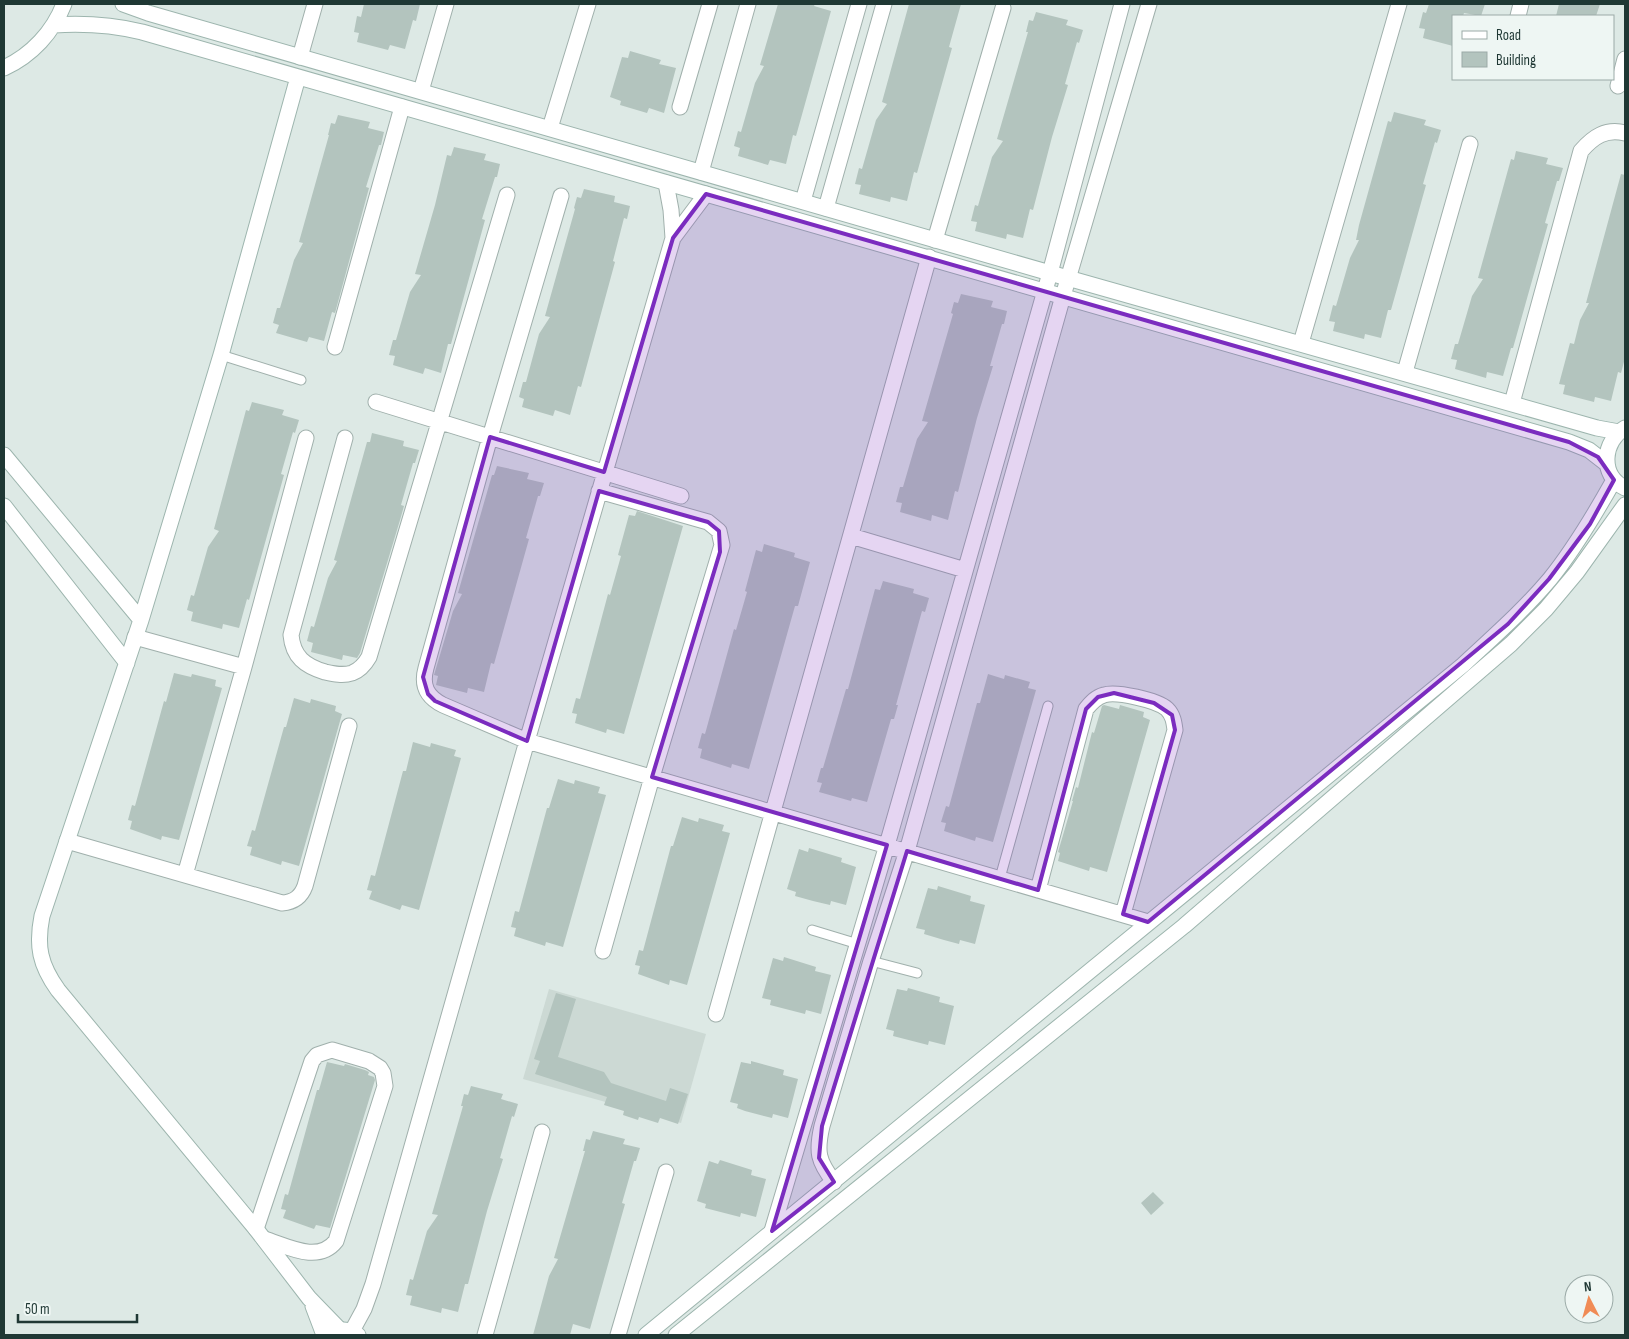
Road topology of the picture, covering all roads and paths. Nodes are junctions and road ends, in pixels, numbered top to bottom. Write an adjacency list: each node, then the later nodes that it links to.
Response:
1 (64, 4): 14 (street)
2 (123, 4): 15 (street)
3 (315, 4): 15 (street)
4 (446, 4): 20 (street)
5 (588, 4): 23 (street)
6 (710, 4): 22 (street)
7 (748, 4): 26 (street)
8 (859, 4): 31 (street)
9 (884, 4): 32 (street)
10 (1122, 4): 36 (street)
11 (1149, 4): 37 (street)
12 (1399, 4): 40 (street)
13 (1003, 8): 34 (street)
14 (54, 24): 17 (street); 18 (street)
15 (300, 57): 20 (street)
16 (1625, 58): 19 (street)
17 (4, 68)
18 (298, 77): 21 (street); 42 (street)
19 (1618, 86)
20 (421, 91): 23 (street)
21 (402, 107): 27 (street); 41 (street)
22 (680, 107)
23 (550, 128): 26 (street)
24 (1625, 133): 46 (street)
25 (1470, 144): 43 (street)
26 (701, 172): 31 (street)
27 (666, 183): 28 (street); 33 (street)
28 (706, 194): 33 (street); 35 (street)
29 (507, 195): 47 (street)
30 (561, 196): 49 (street)
31 (803, 201): 32 (street)
32 (826, 208): 34 (street)
33 (673, 238): 54 (street)
34 (935, 240): 36 (street)
35 (929, 257): 38 (street); 60 (street)
36 (1050, 273): 37 (street); 38 (street)
37 (1068, 278): 39 (street); 40 (street)
38 (1044, 291): 39 (street); 61 (street)
39 (1062, 296): 53 (street); 73 (street)
40 (1301, 343): 43 (street)
41 (335, 347)
42 (221, 355): 44 (lane); 62 (street)
43 (1405, 372): 46 (street)
44 (301, 380)
45 (376, 402): 47 (street)
46 (1512, 403): 48 (street)
47 (439, 422): 49 (street); 51 (street)
48 (1622, 430): 53 (street)
49 (490, 437): 54 (street); 68 (street)
50 (306, 438): 65 (street)
51 (345, 438)
52 (4, 455): 62 (street)
53 (1607, 464): 55 (street)
54 (604, 472): 56 (street); 57 (street)
55 (1620, 484): 78 (street)
56 (599, 491): 68 (street); 69 (street)
57 (682, 496)
58 (1625, 505): 96 (street)
59 (4, 506): 64 (street)
60 (851, 536): 61 (street); 70 (street)
61 (965, 570): 72 (street)
62 (141, 620): 63 (street)
63 (135, 638): 64 (street); 65 (street)
64 (127, 663): 71 (street)
65 (244, 668): 74 (street)
66 (1048, 706): 75 (lane)
67 (349, 726): 74 (street)
68 (527, 741): 69 (street); 91 (street)
69 (652, 777): 70 (street); 81 (street)
70 (773, 812): 72 (street); 84 (street)
71 (67, 841): 74 (street); 89 (street)
72 (887, 845): 73 (street); 80 (street)
73 (907, 851): 75 (street); 82 (street)
74 (185, 875)
75 (1000, 878): 76 (street)
76 (1038, 890): 77 (street); 77 (street)
77 (1123, 914): 78 (street)
78 (1148, 922): 87 (street)
79 (812, 930): 80 (lane)
80 (858, 944): 88 (street)
81 (603, 951)
82 (871, 961): 83 (lane); 87 (street)
83 (918, 973)
84 (716, 1014)
85 (542, 1132): 93 (street)
86 (666, 1172): 94 (street)
87 (834, 1182): 88 (street)
88 (772, 1231): 95 (street)
89 (260, 1234): 89 (street); 90 (street)
90 (309, 1298): 91 (street); 92 (street)
91 (345, 1333)
92 (324, 1335)
93 (485, 1335)
94 (618, 1335)
95 (646, 1335)
96 (676, 1335)

